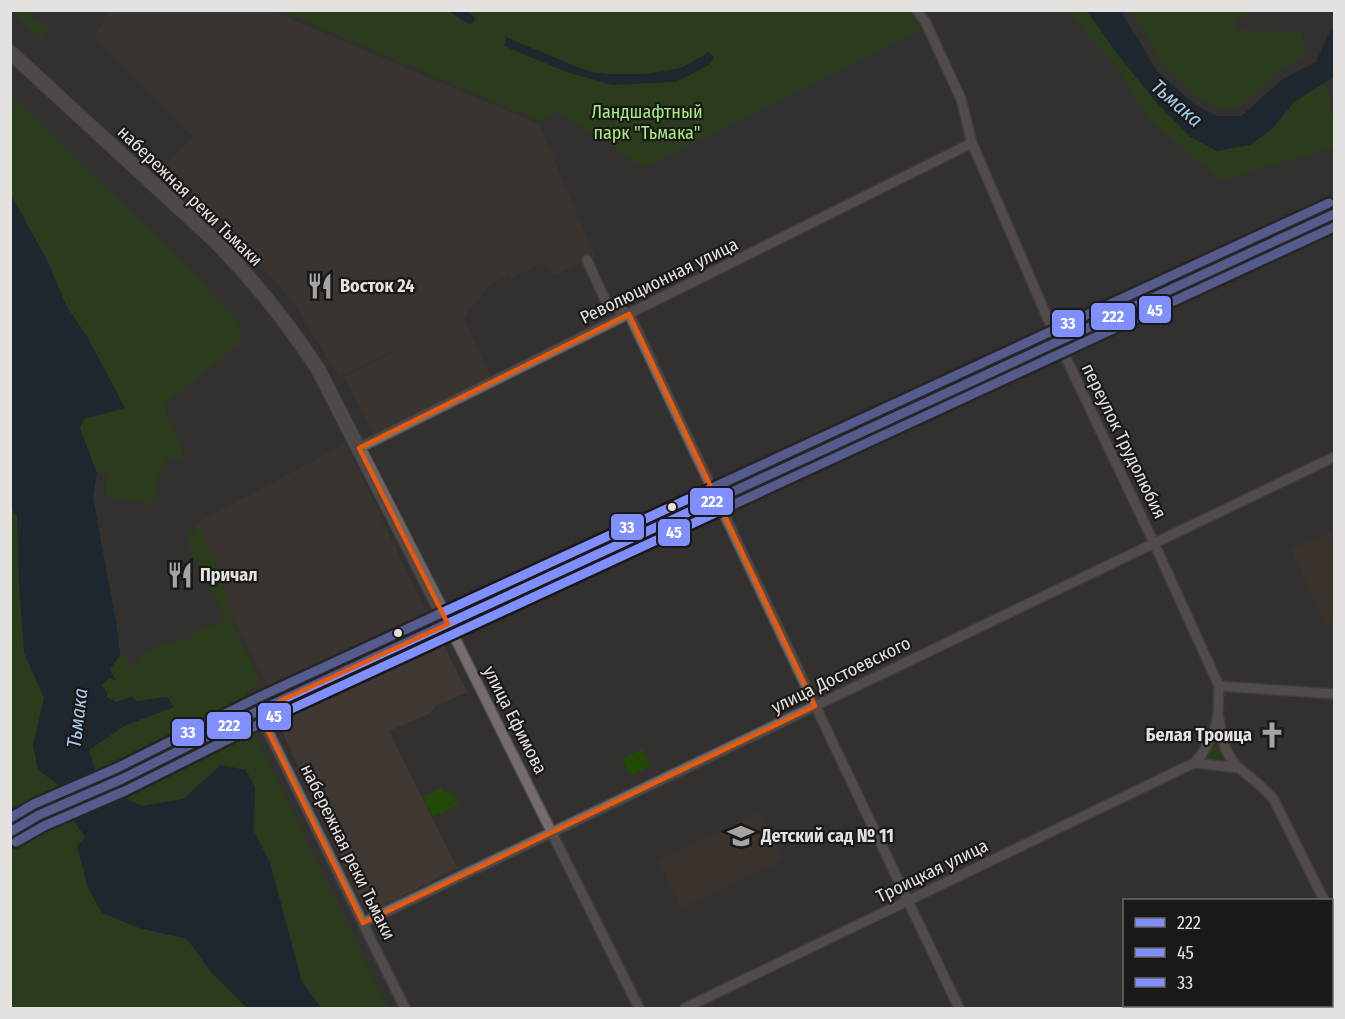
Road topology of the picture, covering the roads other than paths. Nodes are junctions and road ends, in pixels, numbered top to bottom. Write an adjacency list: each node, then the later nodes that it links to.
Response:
1 (917, 10): 3 (street, переулок Трудолюбия)
2 (10, 51): 8 (street, набережная реки Тьмаки)
3 (972, 143): 6 (street, Революционная улица); 7 (street, переулок Трудолюбия)
4 (1335, 214): 7 (street)
5 (587, 260): 6 (street)
6 (629, 314): 8 (street, Революционная улица); 10 (street)
7 (1058, 340): 10 (street); 11 (street, переулок Трудолюбия)
8 (359, 448): 12 (street, улица Ефимова)
9 (1335, 457): 11 (street, улица Достоевского)
10 (717, 499): 12 (street); 15 (street)
11 (1154, 543): 13 (street, переулок Трудолюбия); 15 (street, улица Достоевского)
12 (448, 624): 16 (street); 21 (street, улица Ефимова)
13 (1219, 686): 14 (street); 17 (street)
14 (1335, 694)
15 (816, 706): 21 (street, улица Достоевского); 23 (street)
16 (258, 711): 20 (street); 24 (street, набережная реки Тьмаки)
17 (1218, 716): 18 (street); 19 (street)
18 (1194, 763): 19 (street); 23 (street, Троицкая улица)
19 (1239, 768): 22 (street)
20 (10, 832)
21 (552, 832): 24 (street, улица Достоевского); 26 (street, улица Ефимова)
22 (1324, 899)
23 (908, 901): 27 (street, Троицкая улица); 28 (street)
24 (363, 923): 25 (street, набережная реки Тьмаки)
25 (405, 1008)
26 (639, 1008)
27 (685, 1008)
28 (959, 1008)

